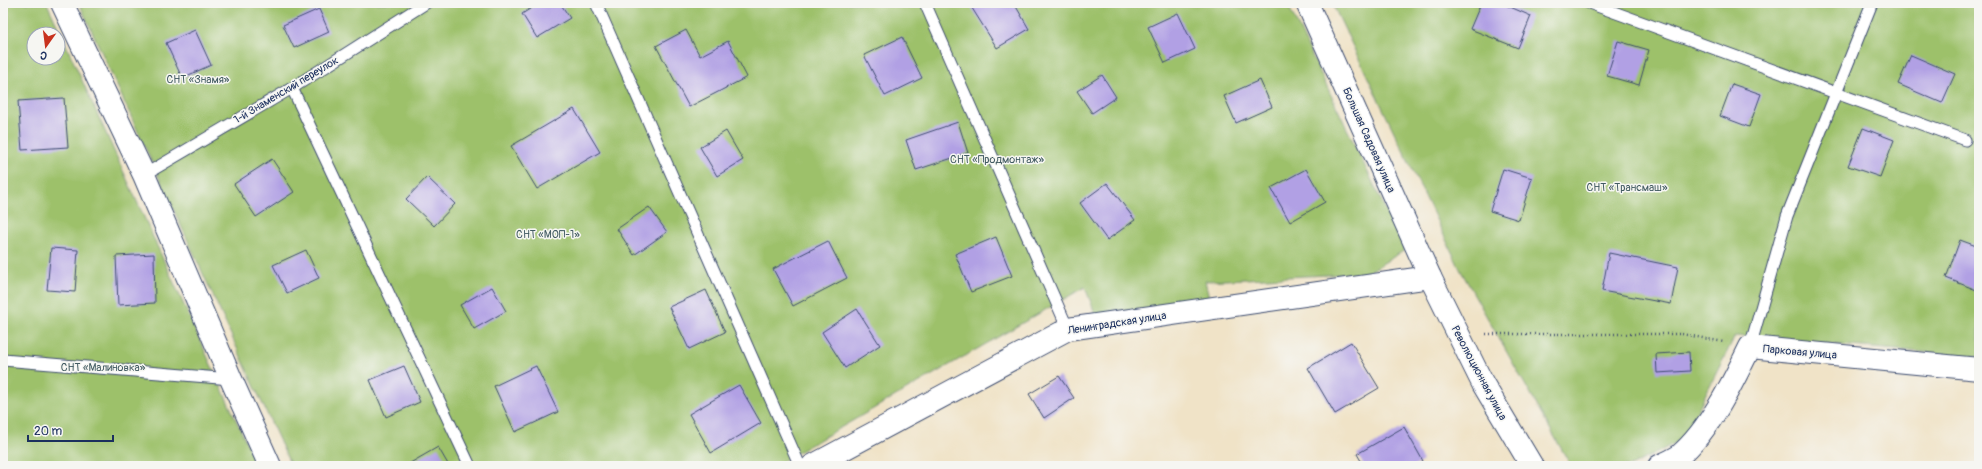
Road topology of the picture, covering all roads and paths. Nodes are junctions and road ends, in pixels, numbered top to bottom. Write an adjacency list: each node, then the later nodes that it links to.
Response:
1 (62, 3): 11 (street)
2 (426, 3): 8 (lane, 1-й Знаменский переулок)
3 (596, 3): 21 (lane)
4 (925, 3): 13 (lane)
5 (1308, 3): 12 (street, Большая Садовая улица)
6 (1589, 3): 9 (lane)
7 (1872, 3): 9 (lane)
8 (292, 88): 11 (lane, 1-й Знаменский переулок); 20 (lane)
9 (1836, 93): 10 (lane); 15 (lane)
10 (1965, 140)
11 (144, 175): 18 (street)
12 (1430, 278): 13 (street, Ленинградская улица); 14 (street, Революционная улица)
13 (1068, 328): 22 (street, Ленинградская улица)
14 (1458, 334): 15 (path); 23 (street, Революционная улица)
15 (1750, 347): 17 (street, Парковая улица); 24 (street, Парковая улица)
16 (3, 360): 18 (lane)
17 (1979, 369)
18 (231, 379): 19 (street)
19 (270, 466)
20 (470, 466)
21 (800, 466)
22 (812, 466)
23 (1532, 466)
24 (1660, 466)

